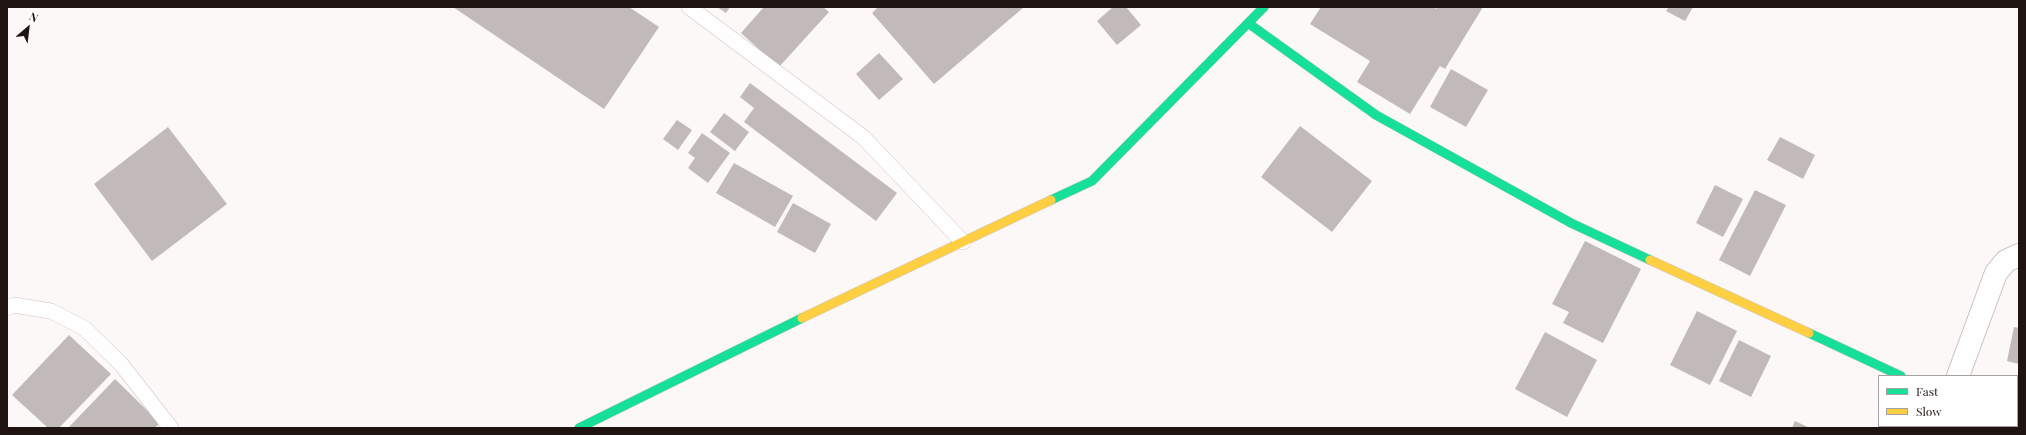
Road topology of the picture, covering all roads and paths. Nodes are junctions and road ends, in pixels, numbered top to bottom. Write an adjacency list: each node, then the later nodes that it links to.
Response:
1 (689, 7): 4 (lane)
2 (1264, 7): 3 (main road)
3 (1248, 23): 4 (main road); 7 (main road)
4 (963, 242): 10 (main road)
5 (2019, 255): 8 (street)
6 (7, 308): 9 (lane)
7 (1899, 375)
8 (1958, 375)
9 (172, 428)
10 (579, 428)

